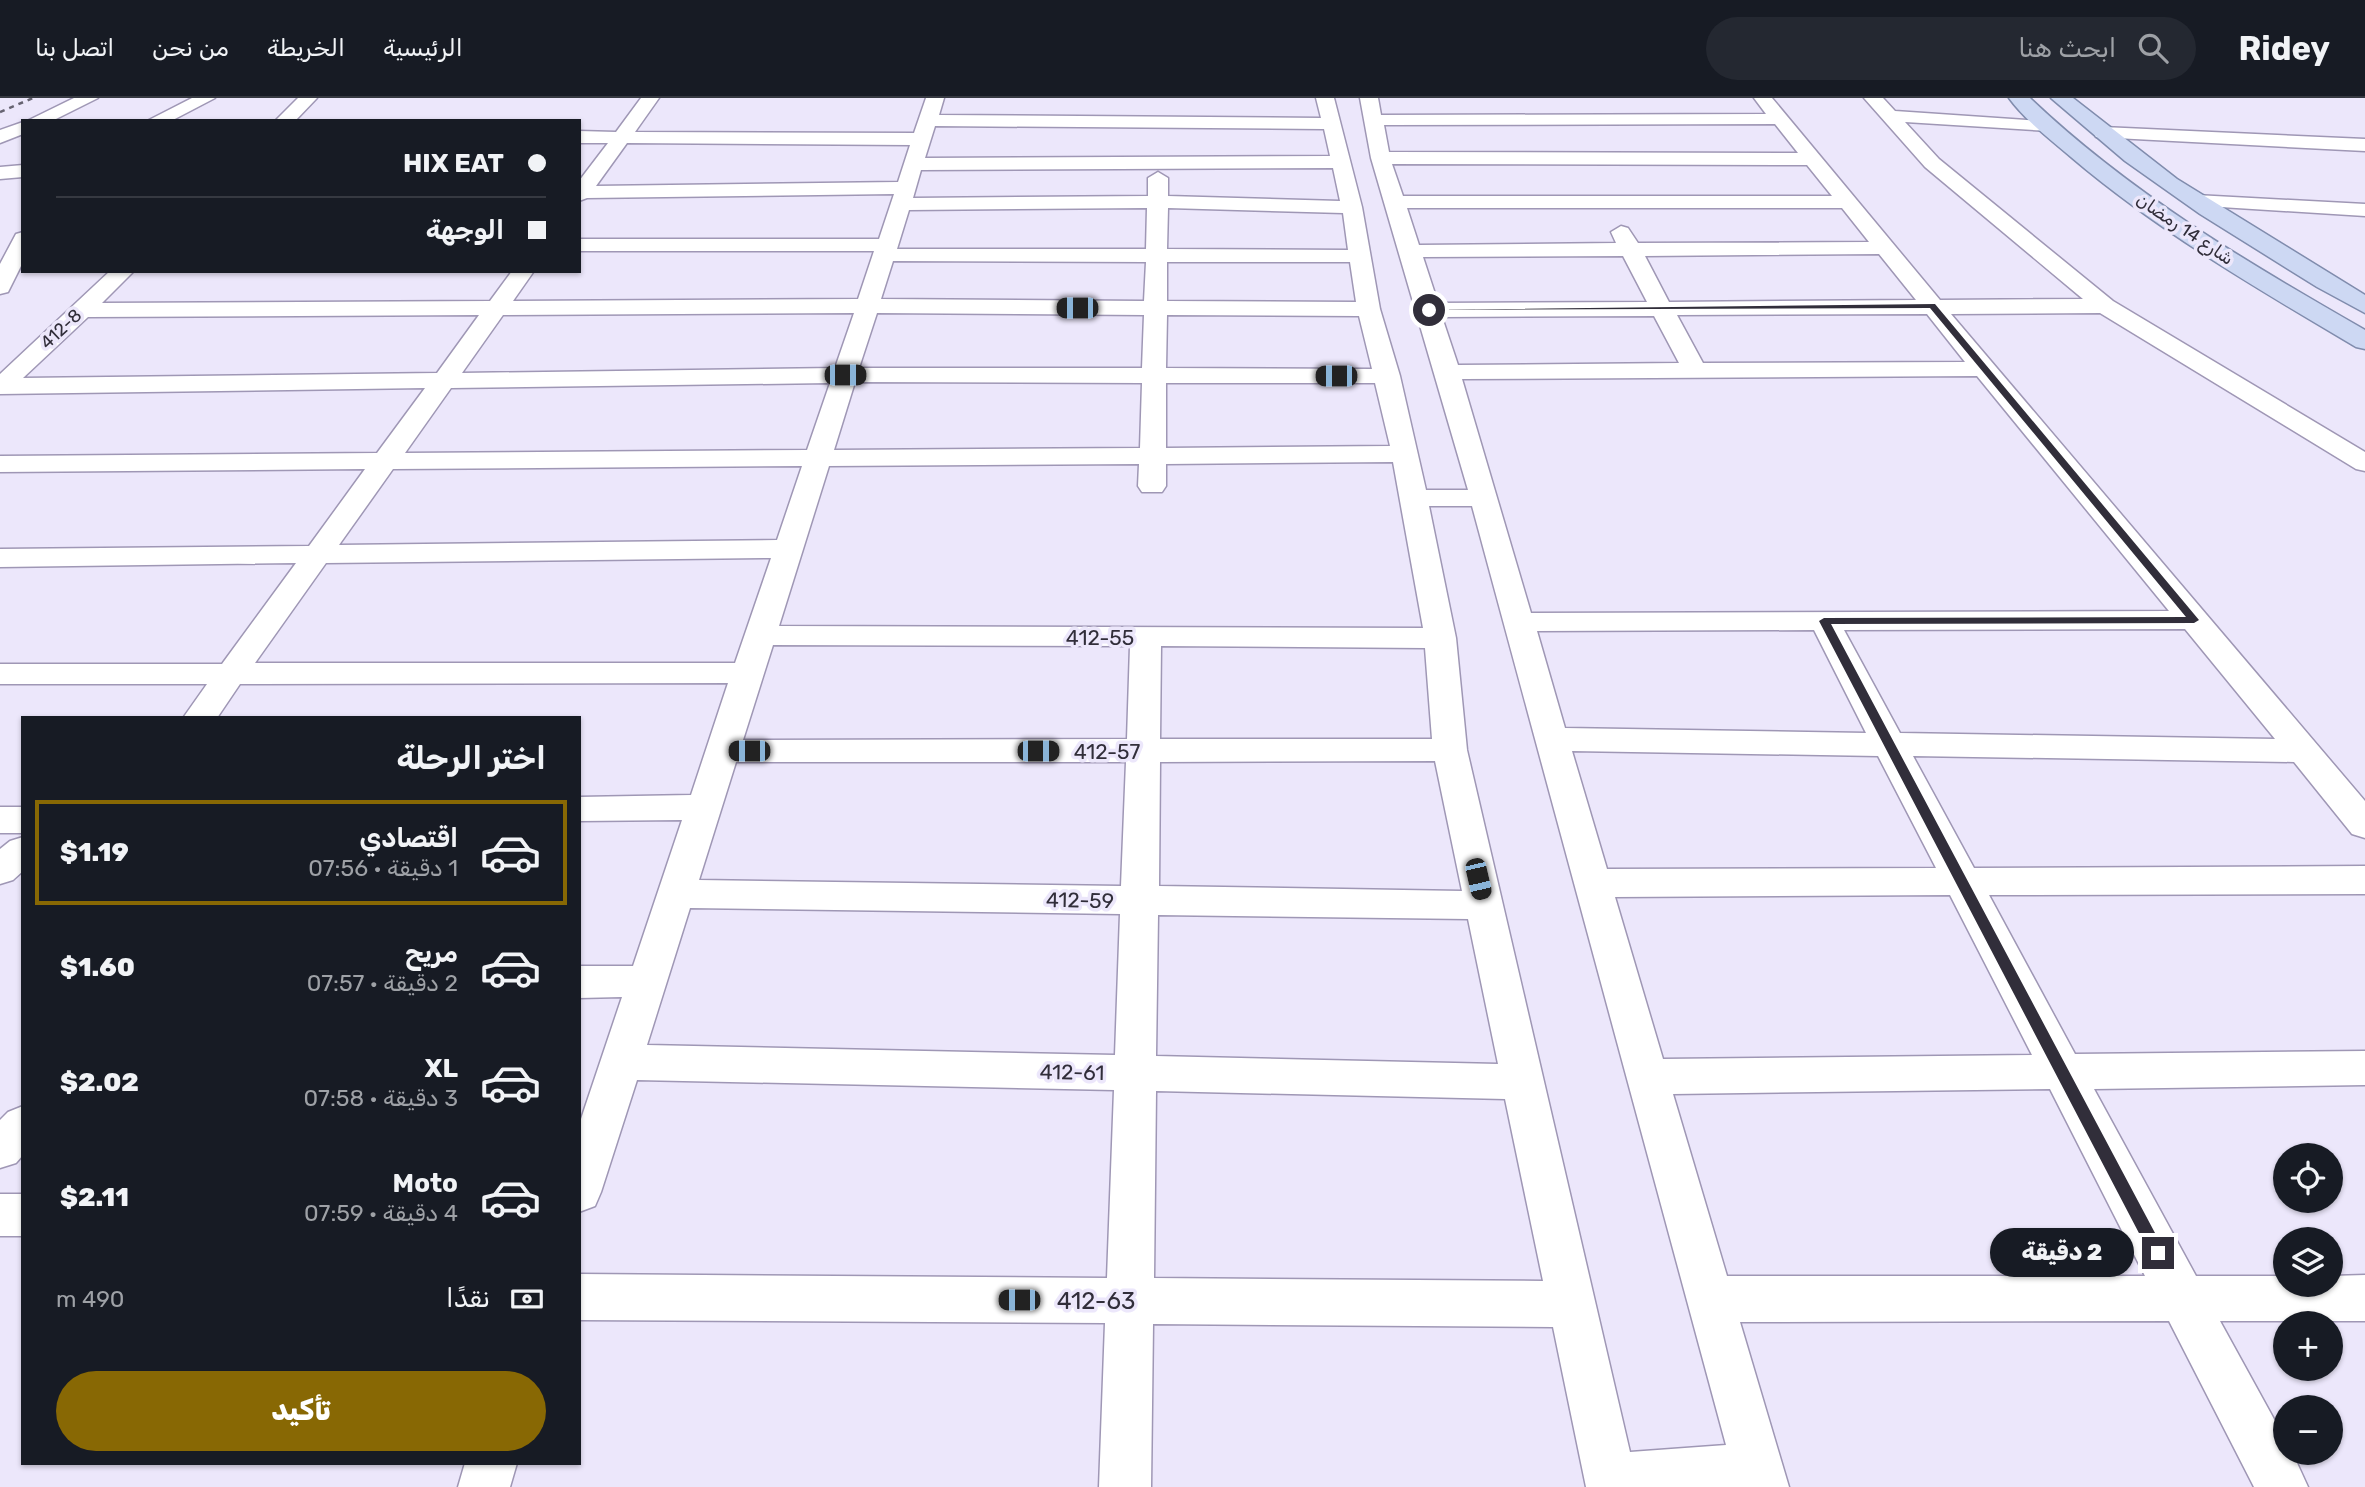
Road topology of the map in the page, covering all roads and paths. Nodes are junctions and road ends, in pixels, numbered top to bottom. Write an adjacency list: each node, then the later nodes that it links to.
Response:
1 (89, 98): 14 (street)
2 (206, 98): 15 (street)
3 (308, 98): 16 (street)
4 (650, 98): 24 (street)
5 (1550, 98): 17 (street)
6 (1763, 98): 18 (street)
7 (1872, 98): 13 (street)
8 (2019, 98): 19 (main road, شارع 14 رمضان)
9 (2061, 98): 21 (main road, شارع 14 رمضان)
10 (1159, 109): 12 (street); 26 (street); 30 (street)
11 (1371, 109): 17 (street); 27 (street)
12 (1327, 111): 31 (street)
13 (1889, 116): 19 (street); 57 (street)
14 (41, 119)
15 (160, 119)
16 (286, 119)
17 (1561, 119): 18 (street); 28 (street)
18 (1779, 119): 29 (street)
19 (2049, 126): 64 (main road, شارع 14 رمضان)
20 (21, 128): 22 (street)
21 (2103, 133): 25 (street); 36 (main road, شارع 14 رمضان)
22 (0, 137)
23 (581, 137): 24 (street)
24 (621, 138): 26 (street); 34 (street)
25 (2365, 145)
26 (917, 152): 30 (street); 35 (street); 37 (street); 46 (street)
27 (1381, 158): 28 (street); 38 (street)
28 (1582, 158): 29 (street); 39 (street)
29 (1813, 159): 40 (street)
30 (1158, 161): 31 (street); 37 (street)
31 (1342, 162): 41 (street)
32 (21, 171): 33 (street)
33 (0, 173)
34 (581, 192)
35 (581, 193)
36 (2196, 201): 42 (street); 54 (main road, شارع 14 رمضان)
37 (1157, 202): 41 (street); 49 (street)
38 (1395, 202): 39 (street); 48 (street)
39 (1606, 202): 40 (street); 47 (street)
40 (1848, 202): 45 (street)
41 (1352, 207): 50 (street)
42 (2365, 210)
43 (21, 242): 53 (street)
44 (581, 245): 46 (street)
45 (1885, 248): 47 (street); 56 (street)
46 (885, 250): 49 (street); 55 (street)
47 (1631, 250): 48 (street); 63 (street)
48 (1410, 251): 62 (street)
49 (1157, 256): 50 (street); 59 (street)
50 (1362, 257): 60 (street)
51 (121, 273): 61 (street, 412-8)
52 (522, 273): 58 (street)
53 (0, 287)
54 (2365, 305)
55 (867, 306): 58 (street); 59 (street); 69 (street)
56 (1932, 306): 57 (street); 63 (street); 65 (street)
57 (2105, 306): 78 (street)
58 (496, 309): 61 (street); 71 (street)
59 (1156, 309): 60 (street); 68 (street)
60 (1369, 309): 70 (street)
61 (81, 310): 72 (street, 412-8)
62 (1429, 310): 63 (street); 67 (street)
63 (1663, 310): 66 (street)
64 (2365, 341)
65 (1984, 369): 66 (street); 85 (street)
66 (1695, 371): 67 (street)
67 (1448, 372): 81 (street)
68 (1154, 374): 69 (street); 70 (street); 73 (street)
69 (845, 375): 71 (street); 75 (street)
70 (1388, 376): 74 (street)
71 (444, 380): 72 (street); 76 (street)
72 (0, 386)
73 (1153, 454): 74 (street); 75 (street); 79 (street)
74 (1405, 454): 80 (street)
75 (817, 459): 76 (street); 82 (street)
76 (384, 462): 77 (street); 83 (street)
77 (0, 464)
78 (2365, 464)
79 (1152, 486)
80 (1412, 498): 81 (street); 90 (street)
81 (1483, 498): 87 (street)
82 (788, 549): 83 (street); 88 (street)
83 (316, 555): 84 (street); 93 (street)
84 (0, 558)
85 (2194, 620): 86 (street); 100 (street)
86 (1824, 621): 87 (street); 96 (street)
87 (1518, 622): 95 (street)
88 (760, 635): 89 (street, 412-55); 91 (street)
89 (1146, 637): 90 (street, 412-55); 99 (street)
90 (1440, 638): 97 (street)
91 (748, 673): 93 (street); 98 (street)
92 (0, 674): 93 (street)
93 (229, 674): 94 (street)
94 (200, 716)
95 (1551, 738): 96 (street); 110 (street)
96 (1889, 744): 100 (street); 109 (street)
97 (1450, 750): 99 (street, 412-57); 113 (street)
98 (723, 751): 99 (street, 412-57); 101 (street)
99 (1143, 751): 112 (street)
100 (2303, 751): 105 (street)
101 (704, 807): 102 (street); 111 (street)
102 (581, 809)
103 (0, 820): 104 (street)
104 (21, 820)
105 (2365, 825)
106 (21, 852): 107 (street)
107 (0, 870)
108 (2365, 880): 109 (street)
109 (1962, 882): 110 (street); 118 (street)
110 (1592, 883): 120 (street)
111 (676, 894): 112 (street, 412-59); 114 (street)
112 (1140, 900): 113 (street, 412-59); 119 (street)
113 (1484, 905): 121 (street)
114 (648, 981): 115 (street); 116 (street)
115 (581, 982)
116 (621, 1062): 119 (street, 412-61); 124 (street)
117 (2365, 1068): 118 (street)
118 (2062, 1072): 120 (street); 128 (street)
119 (1135, 1073): 121 (street, 412-61); 131 (street)
120 (1647, 1077): 130 (street)
121 (1522, 1082): 132 (street)
122 (21, 1127): 123 (street)
123 (0, 1149)
124 (581, 1186)
125 (0, 1215): 126 (street)
126 (21, 1215)
127 (581, 1297): 131 (street, 412-63)
128 (2182, 1298): 129 (street); 130 (street); 138 (street)
129 (2365, 1298)
130 (1710, 1299): 134 (street)
131 (1129, 1301): 132 (street, 412-63); 137 (street)
132 (1571, 1304): 135 (street)
133 (490, 1465): 136 (street)
134 (1760, 1478): 135 (street)
135 (1611, 1483)
136 (484, 1487)
137 (1125, 1487)
138 (2281, 1487)

